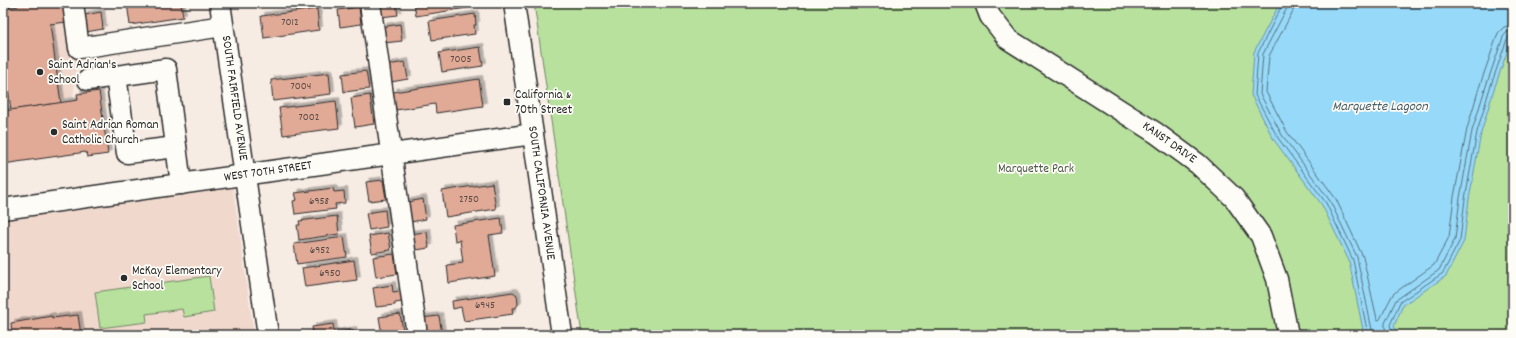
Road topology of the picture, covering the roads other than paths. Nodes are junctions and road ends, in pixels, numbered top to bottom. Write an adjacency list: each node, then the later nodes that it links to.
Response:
1 (73, 3): 6 (street)
2 (220, 3): 6 (street, SOUTH FAIRFIELD AVENUE)
3 (370, 3): 11 (street)
4 (514, 3): 9 (street, SOUTH CALIFORNIA AVENUE)
5 (985, 3): 18 (street, KANST DRIVE)
6 (223, 26): 12 (street, SOUTH FAIRFIELD AVENUE)
7 (116, 76): 8 (street); 10 (street); 10 (street)
8 (88, 80)
9 (533, 134): 11 (street, WEST 70TH STREET); 17 (street, SOUTH CALIFORNIA AVENUE)
10 (176, 147): 13 (street)
11 (391, 154): 12 (street, WEST 70TH STREET); 16 (street)
12 (245, 175): 13 (street, WEST 70TH STREET); 15 (street, SOUTH FAIRFIELD AVENUE)
13 (181, 184): 14 (street, WEST 70TH STREET)
14 (3, 210)
15 (268, 335)
16 (417, 335)
17 (562, 335)
18 (1288, 335)

